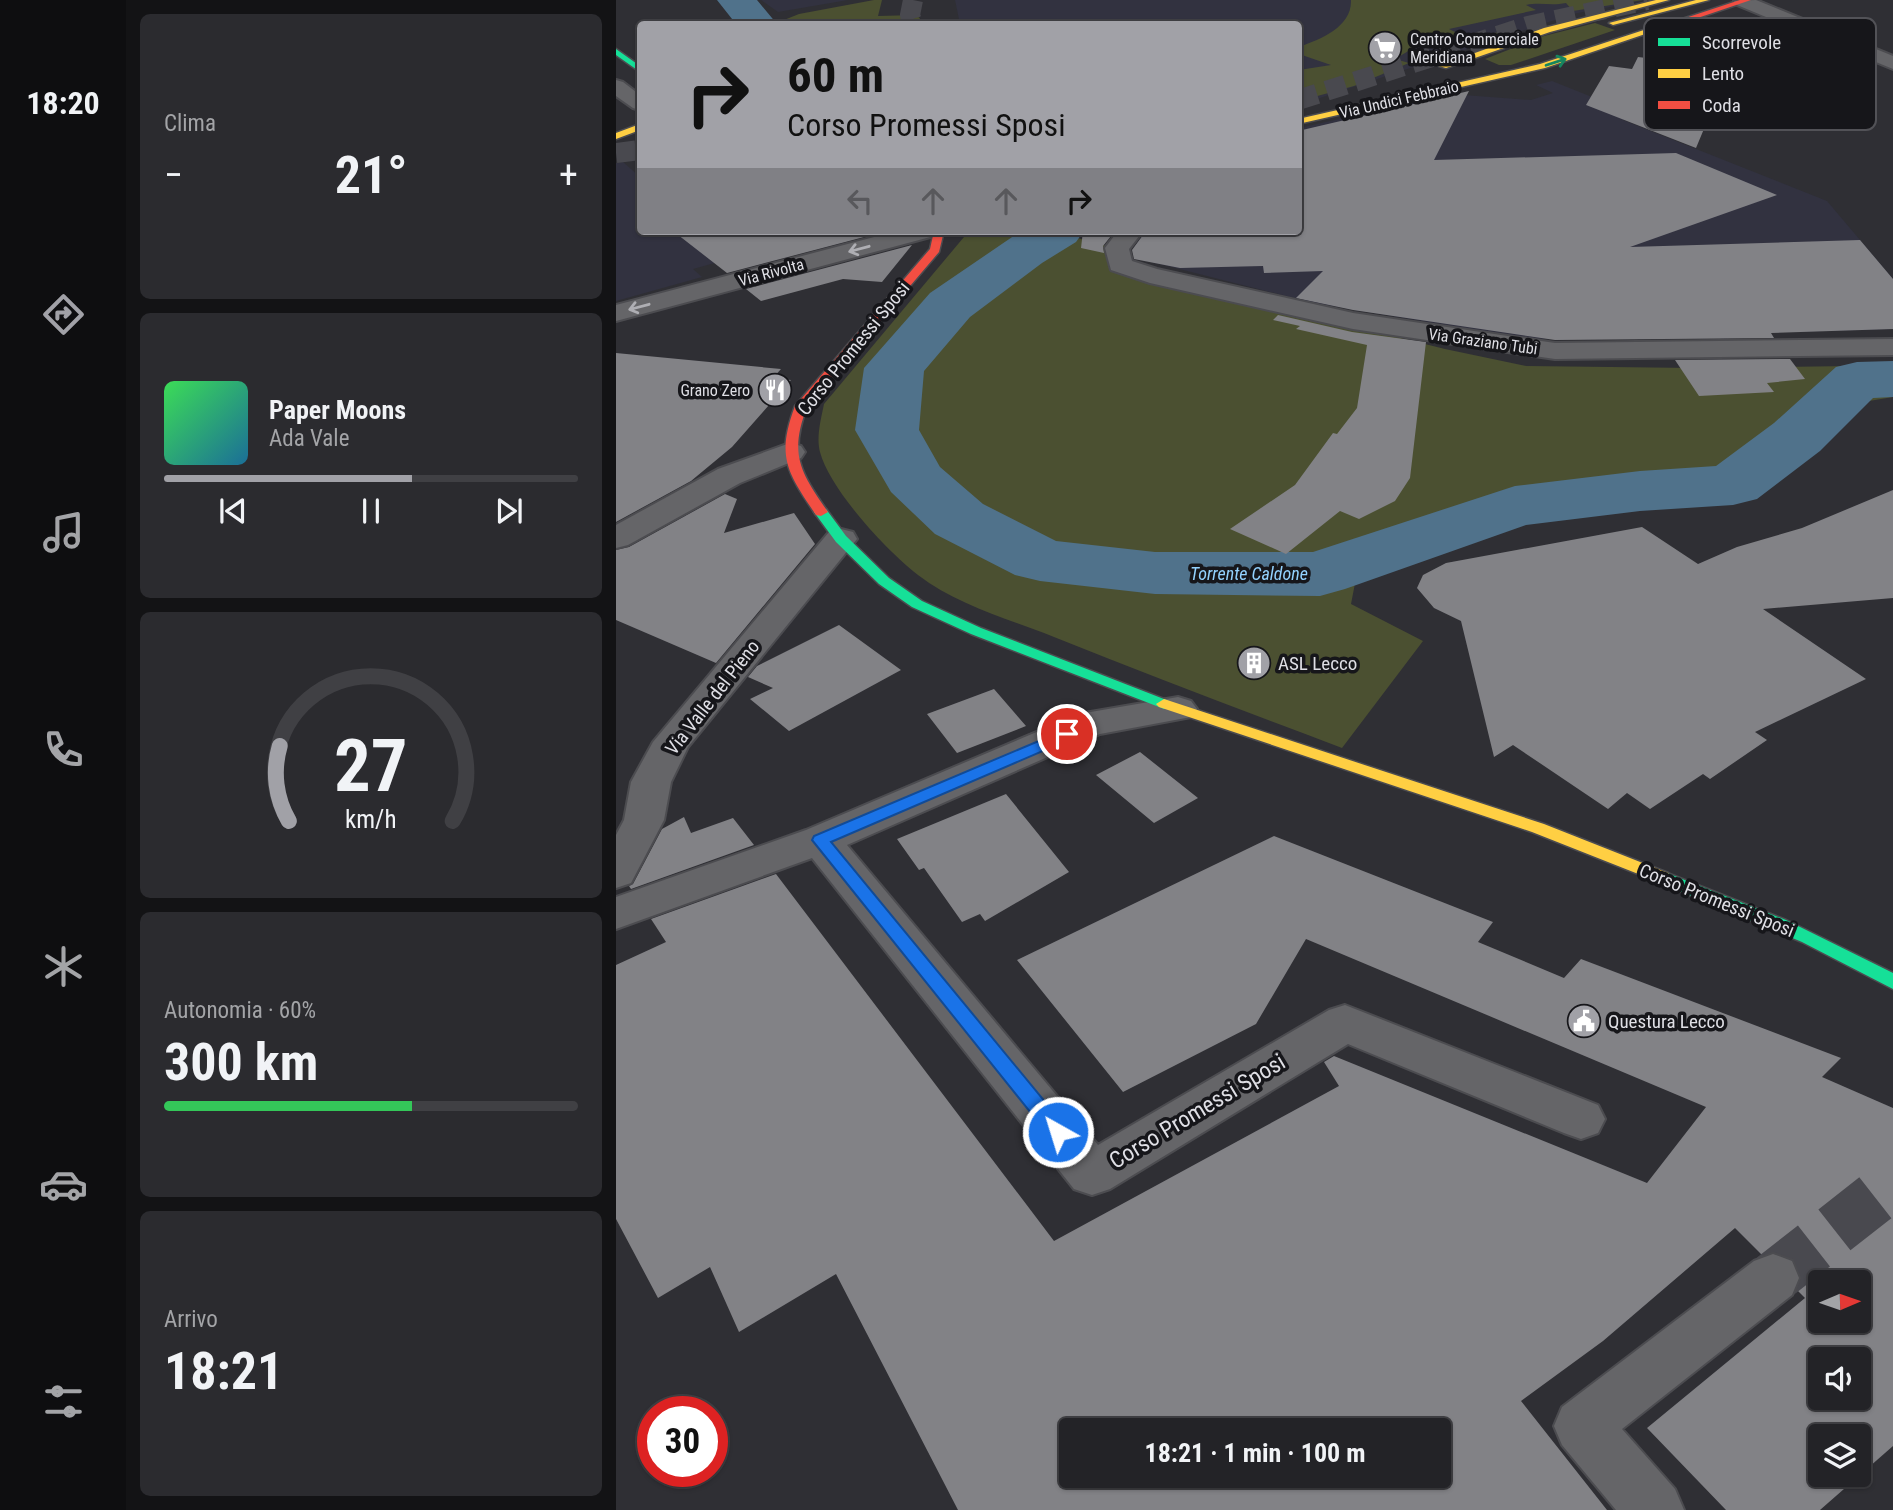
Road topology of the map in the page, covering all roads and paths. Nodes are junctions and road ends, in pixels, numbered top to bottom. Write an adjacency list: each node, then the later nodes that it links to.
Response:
1 (1665, 0): 10 (main road, Via Undici Febbraio)
2 (1705, 0): 6 (main road)
3 (1745, 1): 4 (main road, Via Undici Febbraio, one-way to 3); 5 (street, Via Undici Febbraio)
4 (1692, 18)
5 (1786, 18)
6 (1613, 23)
7 (1644, 33): 14 (main road, Via Undici Febbraio, one-way to 7)
8 (616, 51): 12 (main road)
9 (1876, 56): 11 (street, Via Undici Febbraio)
10 (1468, 58): 13 (main road, Via Undici Febbraio); 14 (main road, Via Undici Febbraio)
11 (1893, 63)
12 (637, 68)
13 (1424, 72)
14 (1500, 75): 19 (main road, Via Undici Febbraio)
15 (616, 86): 17 (street)
16 (1378, 87): 18 (main road, Via Undici Febbraio)
17 (637, 102)
18 (1302, 106)
19 (1302, 121)
20 (637, 128): 21 (main road)
21 (616, 136)
22 (910, 235): 25 (street, Via Rivolta, one-way to 25)
23 (938, 235): 27 (main road, Corso Promessi Sposi)
24 (1128, 235): 26 (street, Via Graziano Tubi)
25 (616, 313)
26 (1893, 347)
27 (790, 452): 28 (street); 29 (main road, Corso Promessi Sposi)
28 (616, 538)
29 (841, 539): 30 (main road, Corso Promessi Sposi); 32 (street, Via Valle del Pieno)
30 (1178, 709): 31 (street, Corso Promessi Sposi); 34 (main road, Corso Promessi Sposi)
31 (820, 840): 33 (street, Corso Promessi Sposi); 35 (street, Corso Promessi Sposi)
32 (616, 873)
33 (616, 913)
34 (1893, 982)
35 (1581, 1119)
36 (1773, 1278): 37 (street)
37 (1654, 1510)

